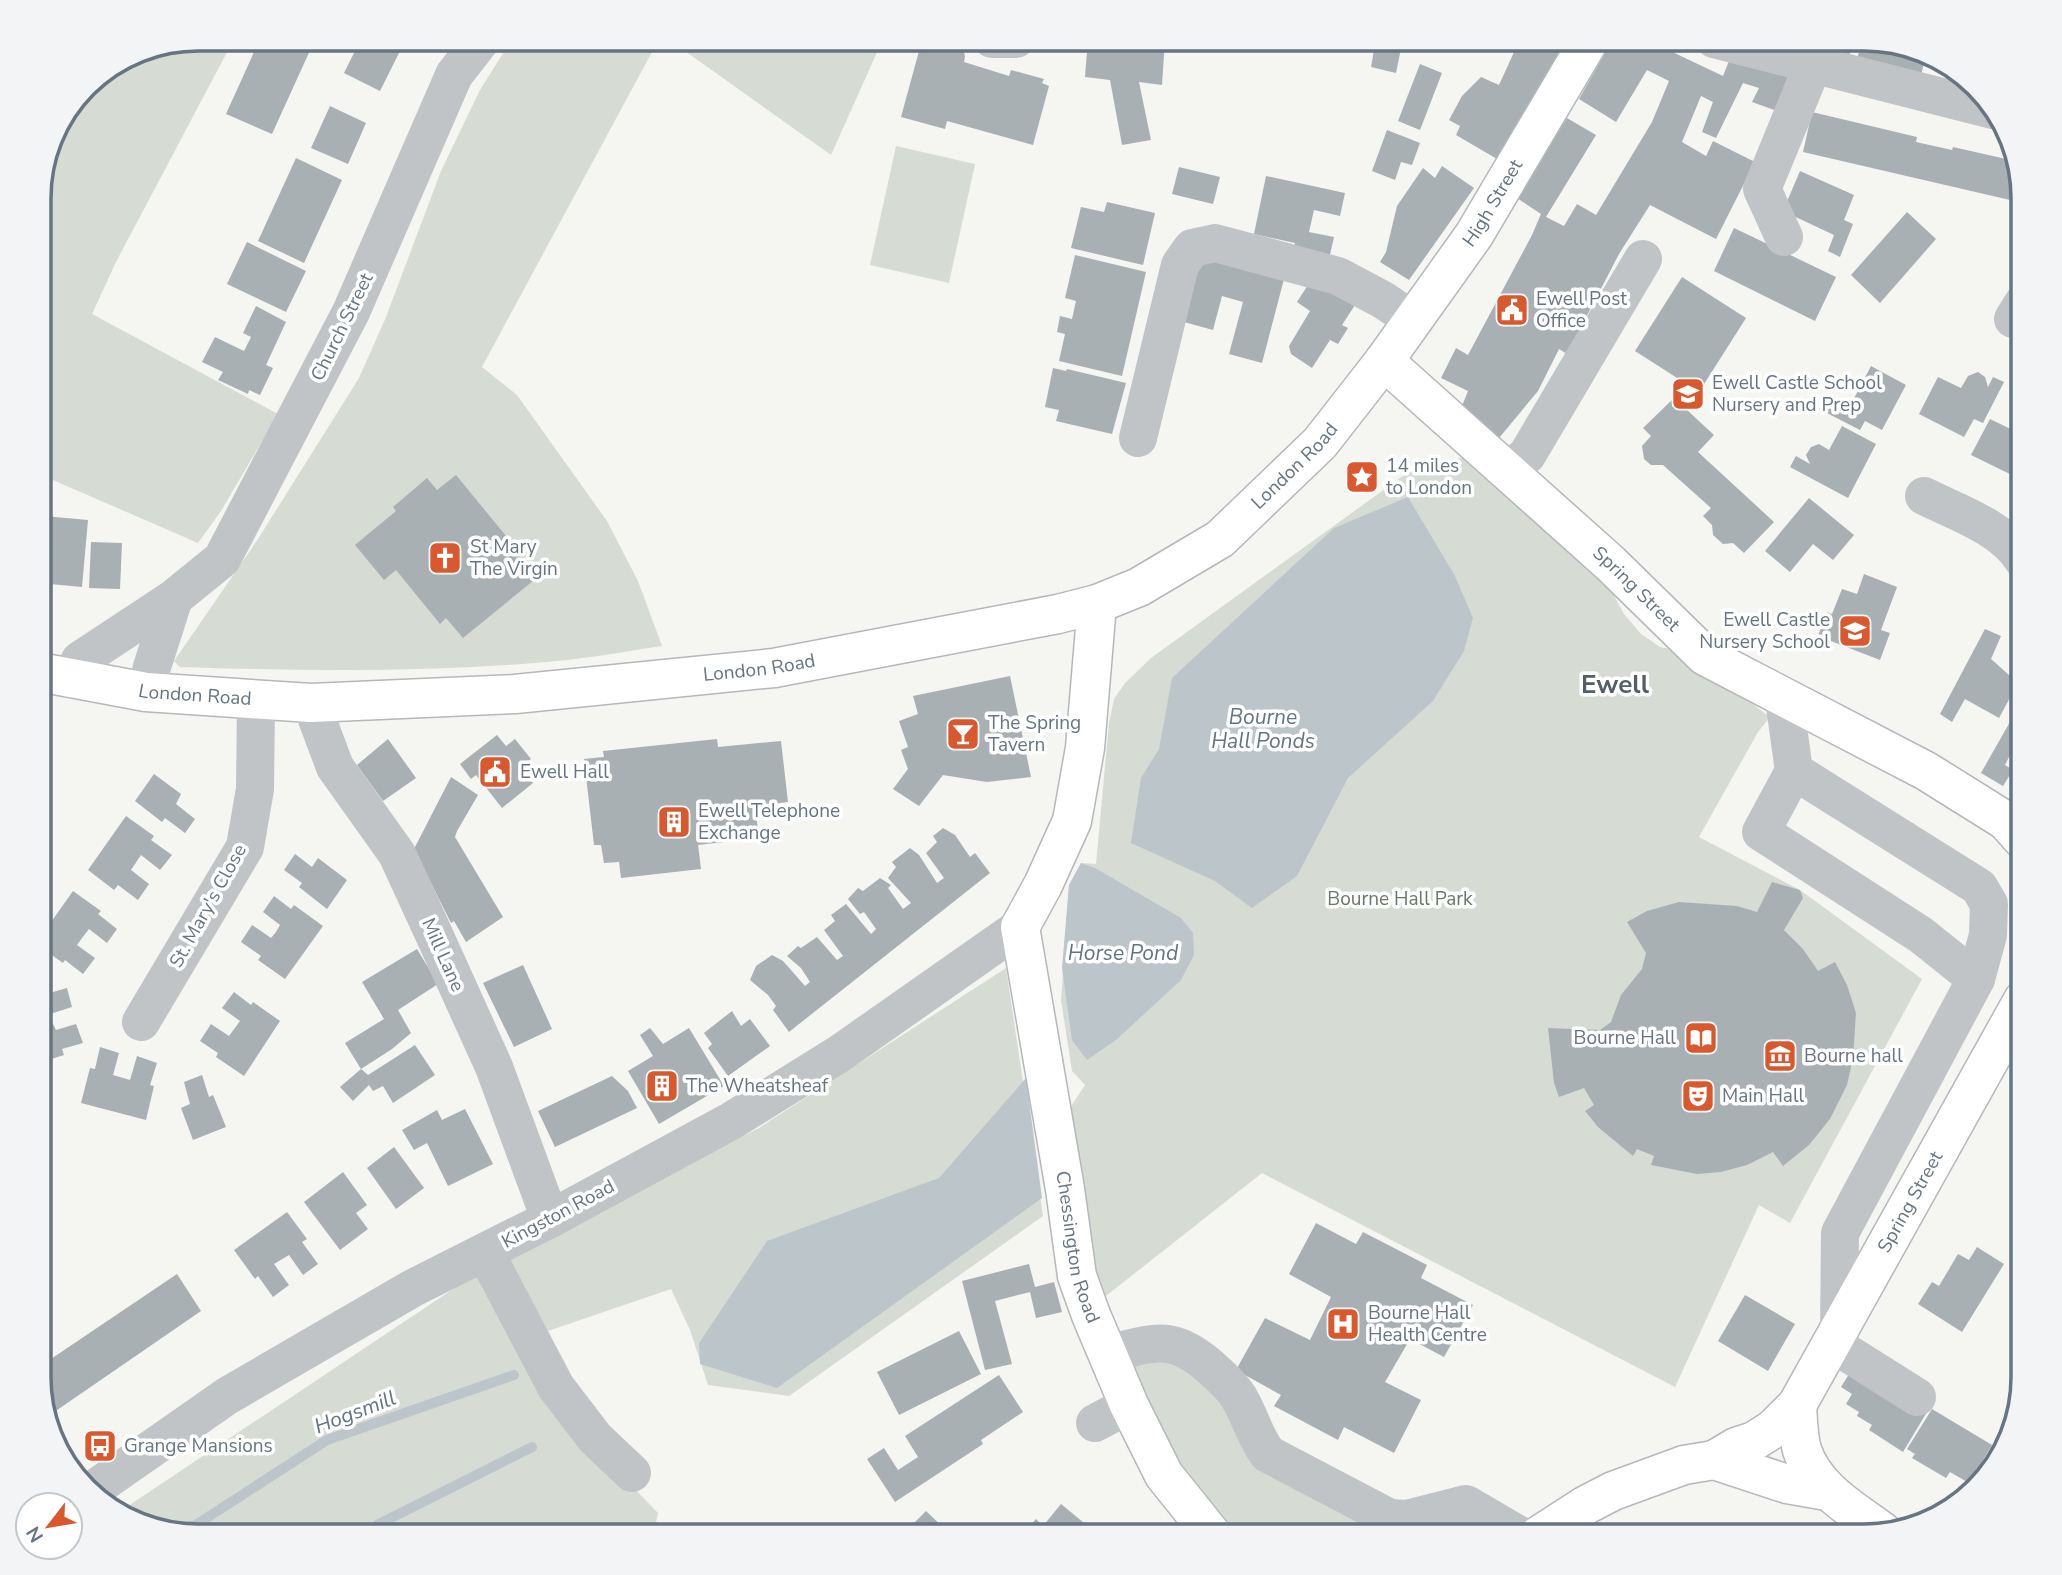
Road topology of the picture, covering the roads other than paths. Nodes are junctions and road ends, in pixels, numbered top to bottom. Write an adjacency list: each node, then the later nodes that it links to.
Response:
1 (472, 51): 14 (street, Church Street)
2 (1582, 51): 8 (main road, High Street)
3 (1762, 51): 4 (street)
4 (1813, 65): 5 (street); 6 (street)
5 (1979, 107)
6 (1784, 237)
7 (1643, 259): 11 (street)
8 (1398, 310): 9 (main road, High Street); 10 (street)
9 (1384, 361): 11 (main road, Spring Street); 15 (main road, London Road)
10 (1138, 438)
11 (1507, 471): 18 (main road, Spring Street)
12 (1924, 496): 13 (street)
13 (2011, 544)
14 (174, 598): 16 (street, Church Street); 17 (street)
15 (1097, 604): 20 (main road, London Road); 23 (main road)
16 (55, 675): 17 (main road, London Road)
17 (146, 692): 19 (main road, London Road)
18 (1784, 698): 21 (street); 22 (main road, Spring Street)
19 (256, 700): 20 (main road, London Road); 25 (street, St. Mary's Close)
20 (311, 703): 27 (street, Mill Lane)
21 (1794, 771): 24 (street); 24 (street)
22 (2011, 826)
23 (1020, 927): 27 (street, Kingston Road); 30 (main road, Chessington Road)
24 (1976, 979): 29 (street)
25 (141, 1022)
26 (2011, 1023): 29 (main road, Spring Street)
27 (550, 1219): 28 (street, Kingston Road)
28 (485, 1252): 36 (street); 37 (street, Kingston Road)
29 (1836, 1339): 31 (street); 33 (main road, Spring Street)
30 (1108, 1354): 32 (main road, Chessington Road); 40 (street)
31 (1917, 1397)
32 (1129, 1405): 34 (street); 39 (main road, Chessington Road)
33 (1797, 1405): 35 (main road); 38 (main road)
34 (1095, 1423)
35 (1714, 1460): 38 (main road); 41 (main road)
36 (632, 1473)
37 (99, 1486)
38 (1827, 1491): 42 (main road)
39 (1203, 1524)
40 (1500, 1524)
41 (1557, 1524)
42 (1872, 1524)

